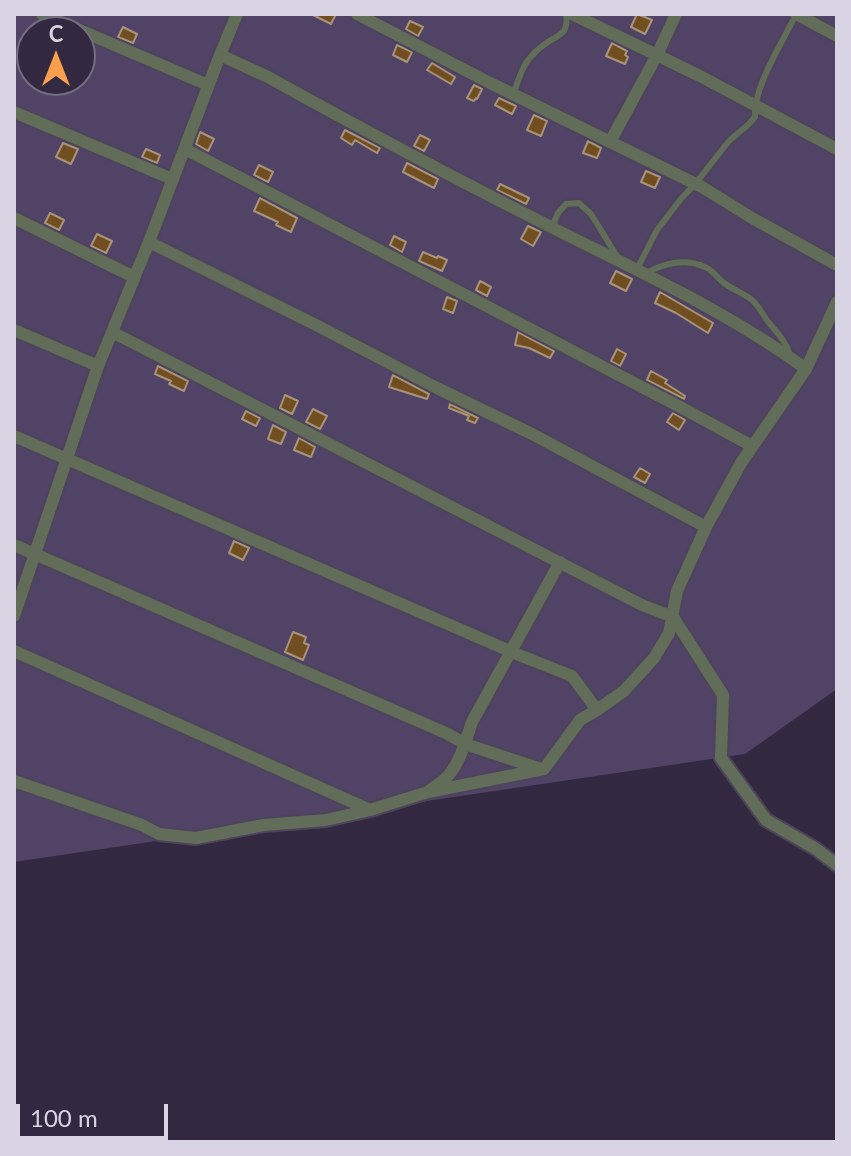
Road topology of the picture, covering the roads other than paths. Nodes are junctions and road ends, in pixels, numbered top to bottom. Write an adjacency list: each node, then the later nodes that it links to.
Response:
1 (42, 14): 11 (street)
2 (237, 14): 9 (street)
3 (357, 14): 12 (street)
4 (566, 14): 12 (lane)
5 (572, 14): 10 (street)
6 (676, 14): 10 (street)
7 (796, 14): 8 (street); 13 (lane)
8 (837, 36)
9 (220, 55): 11 (street); 21 (street)
10 (657, 55): 13 (street); 15 (street)
11 (208, 85): 16 (street)
12 (513, 95): 15 (street)
13 (754, 105): 17 (street); 19 (lane)
14 (14, 112): 18 (street)
15 (610, 142): 19 (street)
16 (185, 149): 18 (street); 34 (street)
17 (837, 149)
18 (172, 179): 22 (street)
19 (695, 184): 24 (street); 25 (lane)
20 (14, 218): 26 (street)
21 (552, 227): 23 (street); 23 (lane)
22 (149, 242): 26 (street); 36 (street)
23 (620, 261): 25 (street)
24 (837, 265)
25 (641, 272): 30 (street); 30 (lane)
26 (134, 277): 29 (street)
27 (837, 302): 32 (street)
28 (14, 330): 31 (street)
29 (112, 332): 31 (street); 39 (street)
30 (792, 358): 32 (street)
31 (98, 366): 35 (street)
32 (806, 369): 34 (street)
33 (14, 436): 35 (street)
34 (752, 446): 36 (street)
35 (67, 459): 38 (street); 43 (street)
36 (706, 527): 41 (street)
37 (14, 545): 38 (street)
38 (35, 556): 40 (street); 45 (street)
39 (560, 562): 41 (street); 43 (street)
40 (14, 616)
41 (673, 617): 44 (street); 50 (street)
42 (14, 651): 49 (street)
43 (509, 651): 44 (street); 45 (street)
44 (597, 710): 46 (street)
45 (465, 744): 46 (street); 48 (street)
46 (544, 769): 48 (street)
47 (14, 781): 49 (street)
48 (428, 792): 49 (street)
49 (370, 810)
50 (837, 865)

